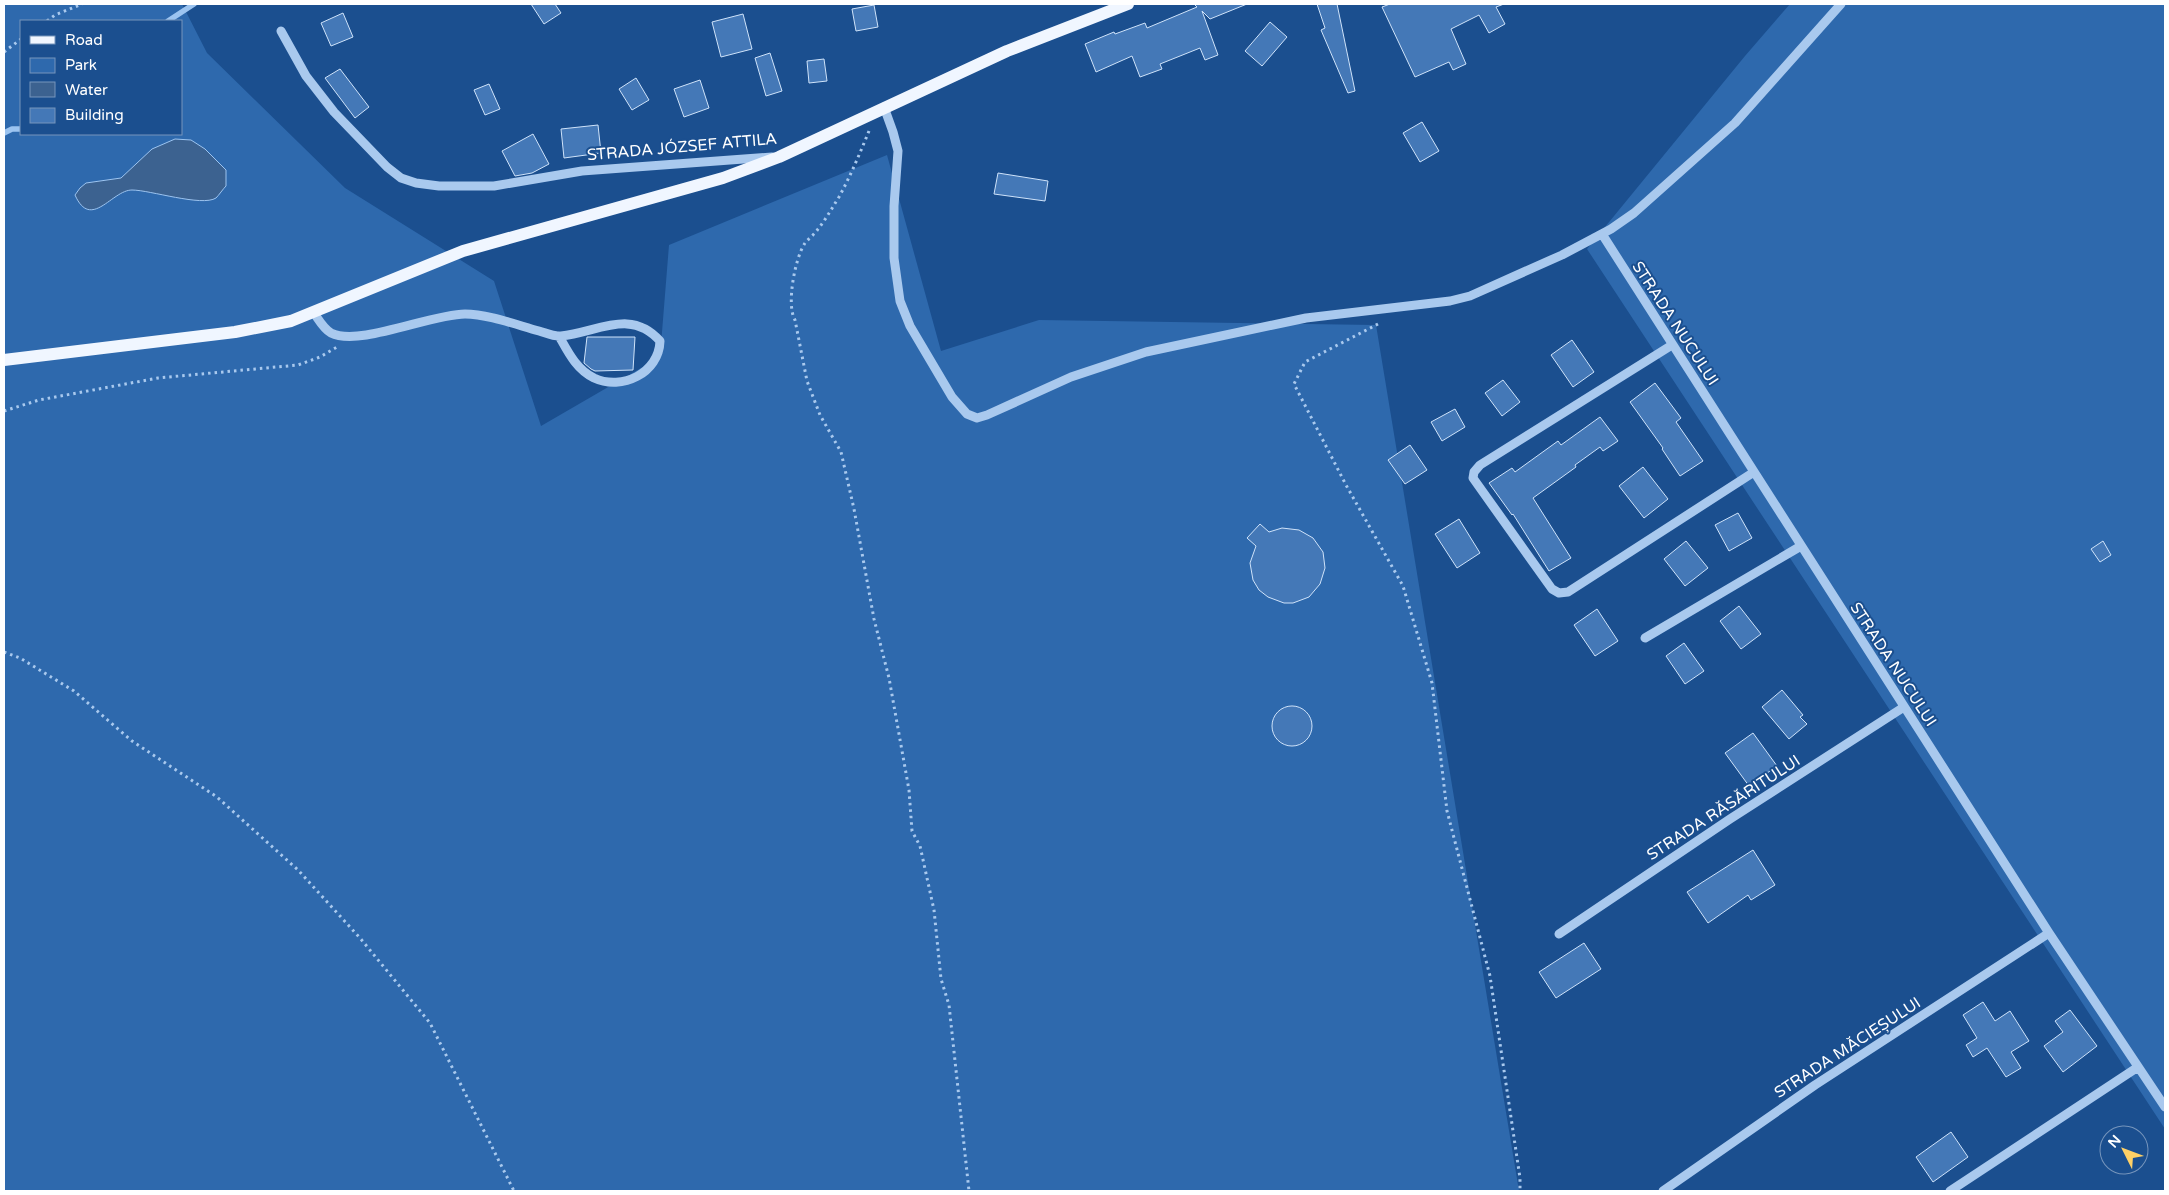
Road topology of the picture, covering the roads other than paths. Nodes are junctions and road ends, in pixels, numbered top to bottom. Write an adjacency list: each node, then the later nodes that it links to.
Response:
1 (1128, 4): 3 (main road, STRADA JÓZSEF ATTILA)
2 (1841, 4): 7 (street)
3 (1115, 6): 5 (main road, STRADA JÓZSEF ATTILA)
4 (281, 31): 6 (street, STRADA JÓZSEF ATTILA)
5 (884, 107): 6 (main road, STRADA JÓZSEF ATTILA); 7 (street)
6 (780, 157): 8 (main road)
7 (1602, 234): 10 (street, STRADA NUCULUI)
8 (314, 313): 9 (street); 11 (main road)
9 (559, 336): 9 (street)
10 (1672, 345): 12 (street, STRADA NUCULUI); 12 (street)
11 (4, 360)
12 (1754, 472): 13 (street, STRADA NUCULUI)
13 (1801, 546): 14 (street); 15 (street, STRADA NUCULUI)
14 (1645, 638)
15 (1904, 707): 16 (street, STRADA NUCULUI); 17 (street, STRADA RĂSĂRITULUI)
16 (2049, 933): 18 (street, STRADA NUCULUI); 20 (street, STRADA MĂCIEȘULUI)
17 (1559, 934)
18 (2138, 1067): 19 (street, STRADA NUCULUI); 21 (street)
19 (2165, 1107)
20 (1663, 1191)
21 (1950, 1191)

